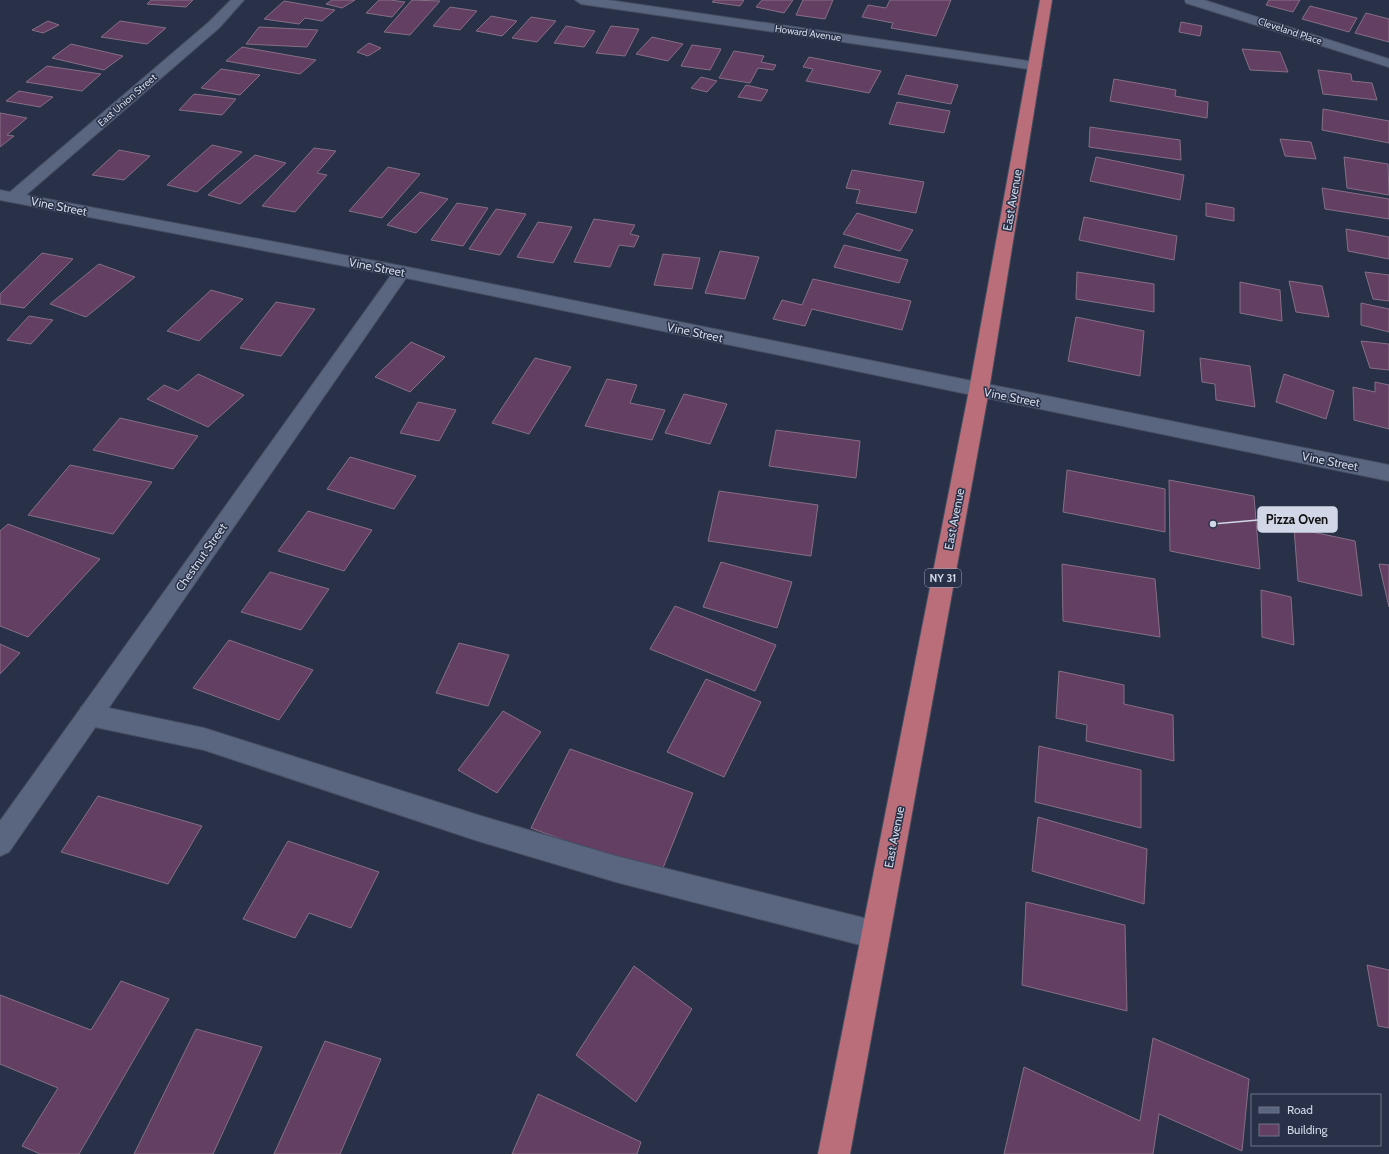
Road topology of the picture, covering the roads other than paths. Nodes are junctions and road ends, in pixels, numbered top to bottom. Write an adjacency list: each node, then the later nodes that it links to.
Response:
1 (238, 0): 7 (street, East Union Street)
2 (581, 0): 6 (street, Howard Avenue)
3 (1046, 0): 6 (highway, East Avenue / NY 31)
4 (1192, 0): 5 (street, Cleveland Place)
5 (1389, 62)
6 (1035, 66): 9 (highway, East Avenue / NY 31)
7 (7, 196): 8 (street, Vine Street)
8 (402, 272): 9 (street, Vine Street); 11 (street, Chestnut Street)
9 (979, 390): 10 (street, Vine Street); 13 (highway, East Avenue / NY 31)
10 (1389, 473)
11 (90, 716): 12 (street, Chestnut Street); 13 (street)
12 (0, 843)
13 (876, 935): 14 (highway, East Avenue / NY 31)
14 (834, 1154)

